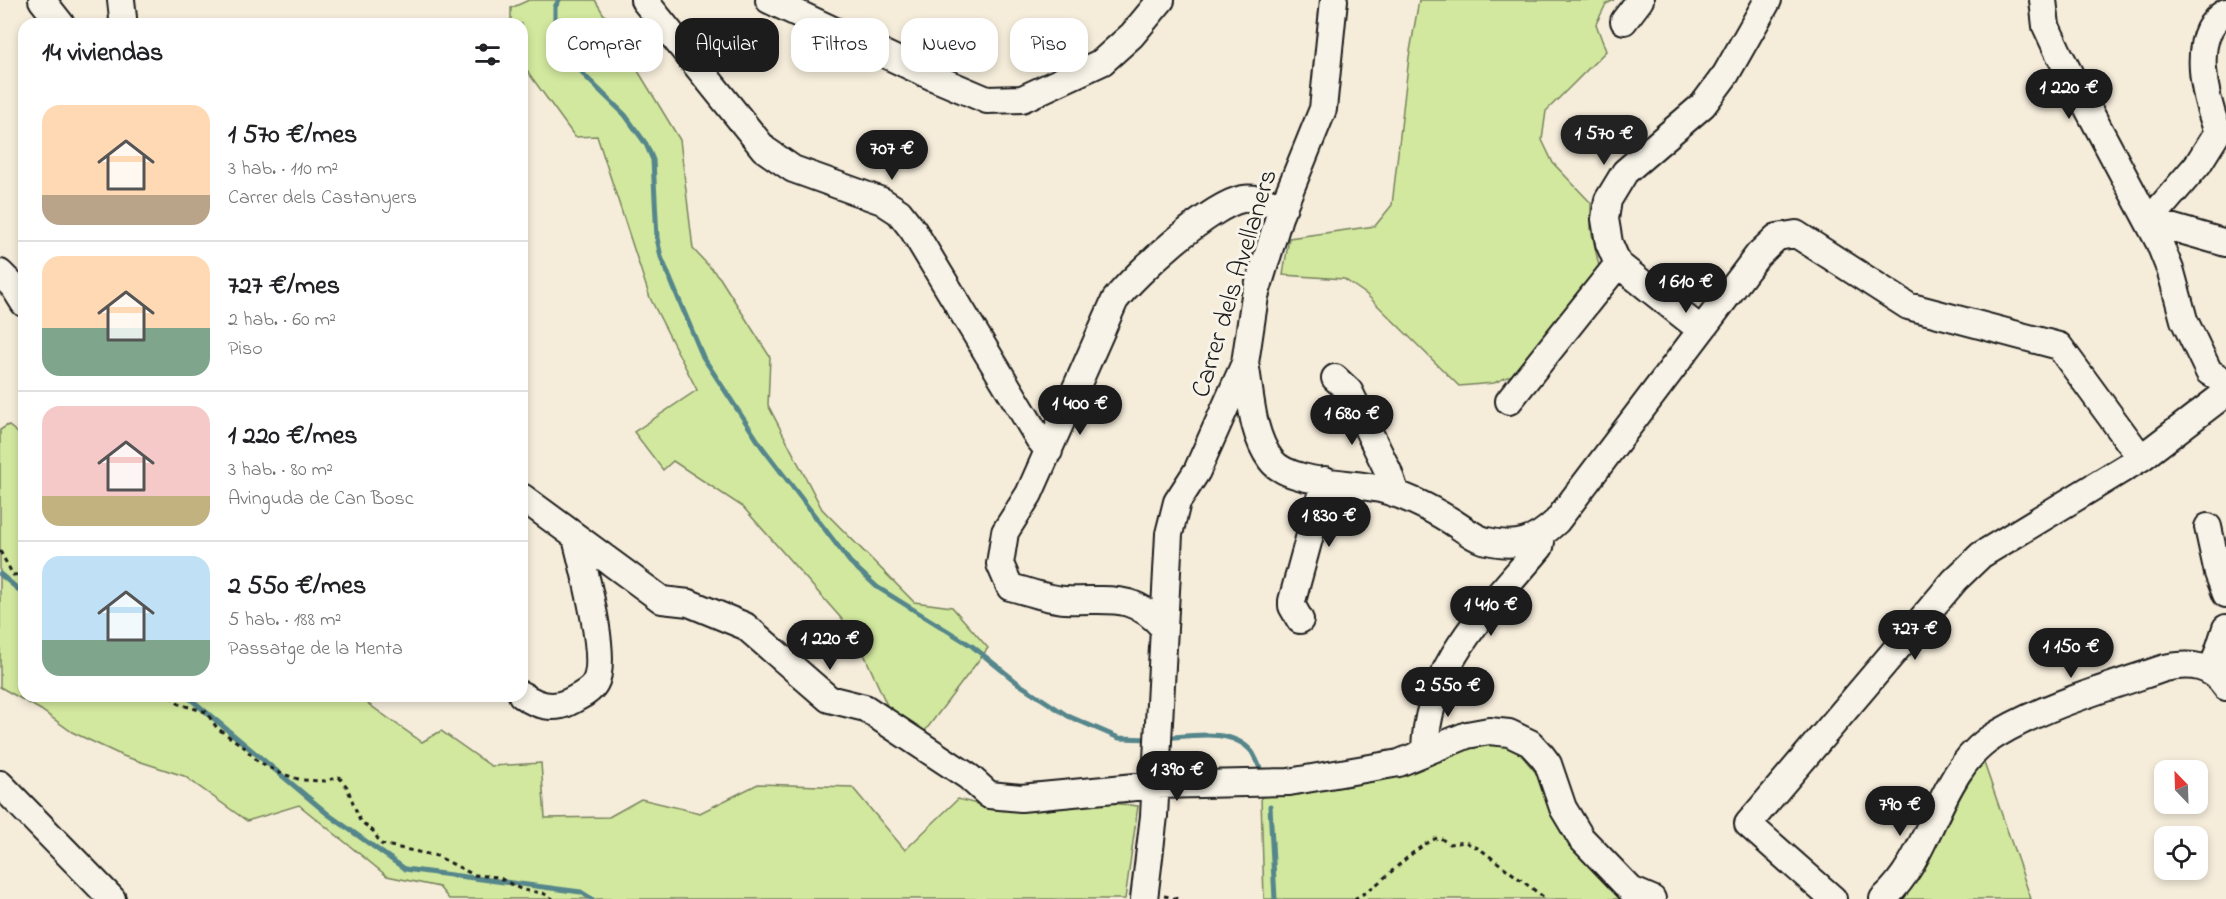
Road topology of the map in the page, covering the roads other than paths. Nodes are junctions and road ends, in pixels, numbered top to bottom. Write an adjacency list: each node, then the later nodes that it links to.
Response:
1 (42, 0): 11 (street)
2 (120, 0): 12 (street)
3 (644, 0): 27 (street)
4 (769, 0): 5 (street)
5 (1161, 0)
6 (1335, 0): 15 (street, Carrer dels Avellaners)
7 (1640, 0): 13 (street)
8 (1768, 0): 18 (street)
9 (2045, 1): 16 (street)
10 (2226, 12): 14 (street)
11 (56, 18)
12 (123, 18)
13 (1624, 21)
14 (2222, 132): 16 (street)
15 (1284, 206): 22 (street, Carrer dels Avellaners); 27 (street)
16 (2149, 221): 17 (street); 24 (street)
17 (2226, 243)
18 (1618, 264): 21 (street); 26 (street)
19 (0, 273): 20 (street)
20 (18, 293)
21 (1701, 330): 28 (street); 33 (street)
22 (1245, 363): 29 (street); 37 (street, Carrer dels Avellaners)
23 (1335, 378): 30 (street)
24 (2226, 382)
25 (2226, 393): 28 (street)
26 (1509, 401)
27 (1050, 451): 37 (street)
28 (2141, 458): 47 (street)
29 (1325, 480): 30 (street); 36 (street)
30 (1396, 494): 33 (street)
31 (528, 502): 34 (street)
32 (2208, 527): 35 (street)
33 (1542, 536): 41 (street)
34 (576, 538): 40 (street); 43 (street)
35 (2226, 594)
36 (1300, 620)
37 (1164, 628): 43 (street, Carrer dels Avellaners)
38 (2226, 628): 39 (street)
39 (2219, 679): 48 (street)
40 (528, 699)
41 (1425, 752): 43 (street); 46 (street)
42 (0, 784): 44 (street)
43 (1156, 785): 45 (street, Carrer dels Avellaners)
44 (112, 899)
45 (1144, 899)
46 (1652, 899)
47 (1833, 899)
48 (1883, 899)

